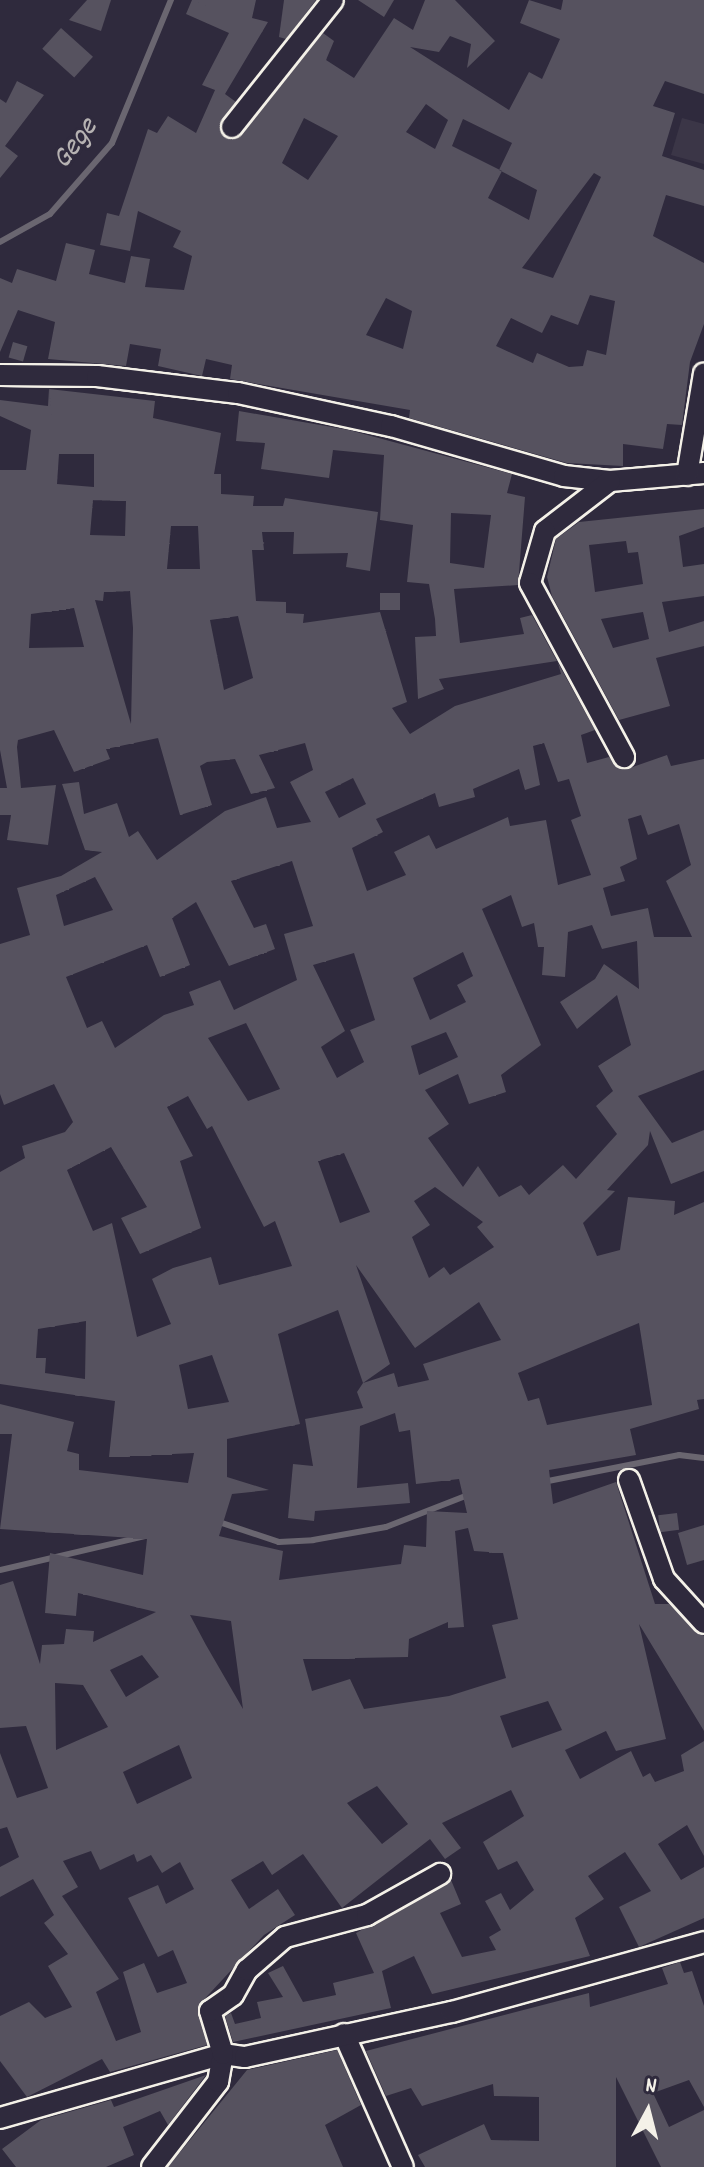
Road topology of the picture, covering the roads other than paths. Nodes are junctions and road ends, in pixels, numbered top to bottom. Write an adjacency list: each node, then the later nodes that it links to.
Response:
1 (333, 0): 2 (street)
2 (232, 127)
3 (704, 373): 5 (street)
4 (0, 375): 6 (street)
5 (696, 474): 6 (street)
6 (610, 481): 7 (street)
7 (624, 757)
8 (629, 1480): 9 (street)
9 (704, 1623)
10 (440, 1874): 13 (street)
11 (704, 1942): 12 (street)
12 (344, 2034): 13 (street); 16 (street)
13 (223, 2054): 14 (street); 15 (street)
14 (0, 2118)
15 (152, 2167)
16 (403, 2167)

